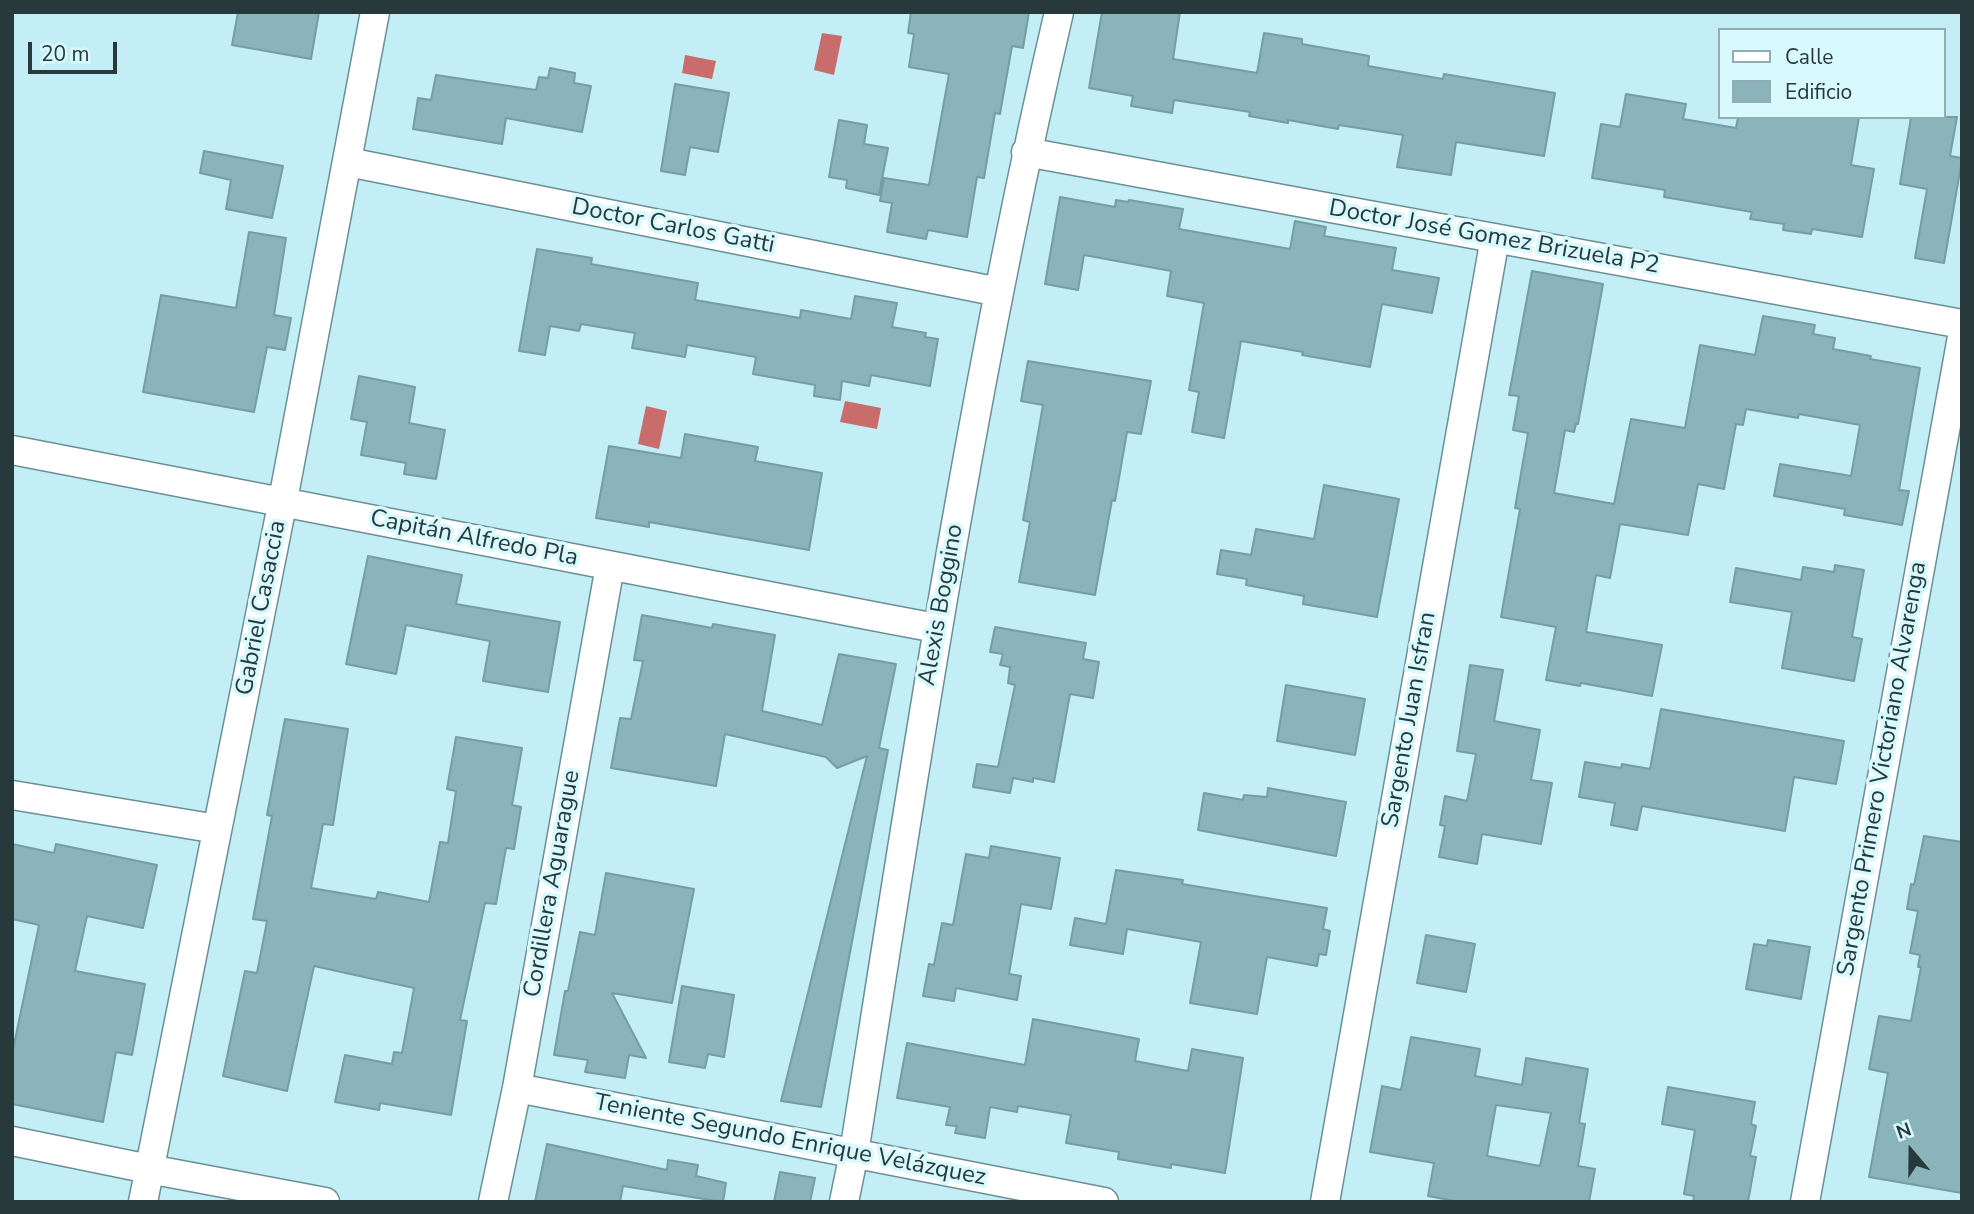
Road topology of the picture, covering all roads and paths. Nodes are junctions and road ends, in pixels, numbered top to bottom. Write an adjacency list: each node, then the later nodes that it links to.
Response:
1 (375, 12): 4 (street, Gabriel Casaccia)
2 (1059, 12): 3 (street, Alexis Boggino)
3 (1026, 152): 5 (street, Doctor José Gomez Brizuela P2); 6 (street, Alexis Boggino)
4 (348, 162): 6 (street, Doctor Carlos Gatti); 10 (street, Gabriel Casaccia)
5 (1495, 238): 7 (street, Doctor José Gomez Brizuela P2); 24 (street, Sargento Juan Isfran)
6 (999, 292): 12 (street, Alexis Boggino)
7 (1962, 324)
8 (1962, 337): 25 (street, Sargento Primero Victoriano Alvarenga)
9 (12, 450): 10 (street, Capitán Alfredo Pla)
10 (284, 500): 11 (street, Capitán Alfredo Pla); 14 (street, Gabriel Casaccia)
11 (610, 566): 12 (street, Capitán Alfredo Pla); 15 (street, Cordillera Aguarague)
12 (936, 628): 17 (street, Alexis Boggino)
13 (12, 795): 14 (street)
14 (217, 829): 18 (street, Gabriel Casaccia)
15 (517, 1088): 17 (street, Teniente Segundo Enrique Velázquez); 21 (street, Cordillera Aguarague)
16 (12, 1140): 18 (street)
17 (854, 1153): 22 (street, Alexis Boggino); 23 (street, Teniente Segundo Enrique Velázquez)
18 (149, 1169): 19 (street, Gabriel Casaccia); 20 (street)
19 (143, 1202)
20 (325, 1202)
21 (493, 1202)
22 (844, 1202)
23 (1104, 1202)
24 (1325, 1202)
25 (1805, 1202)

